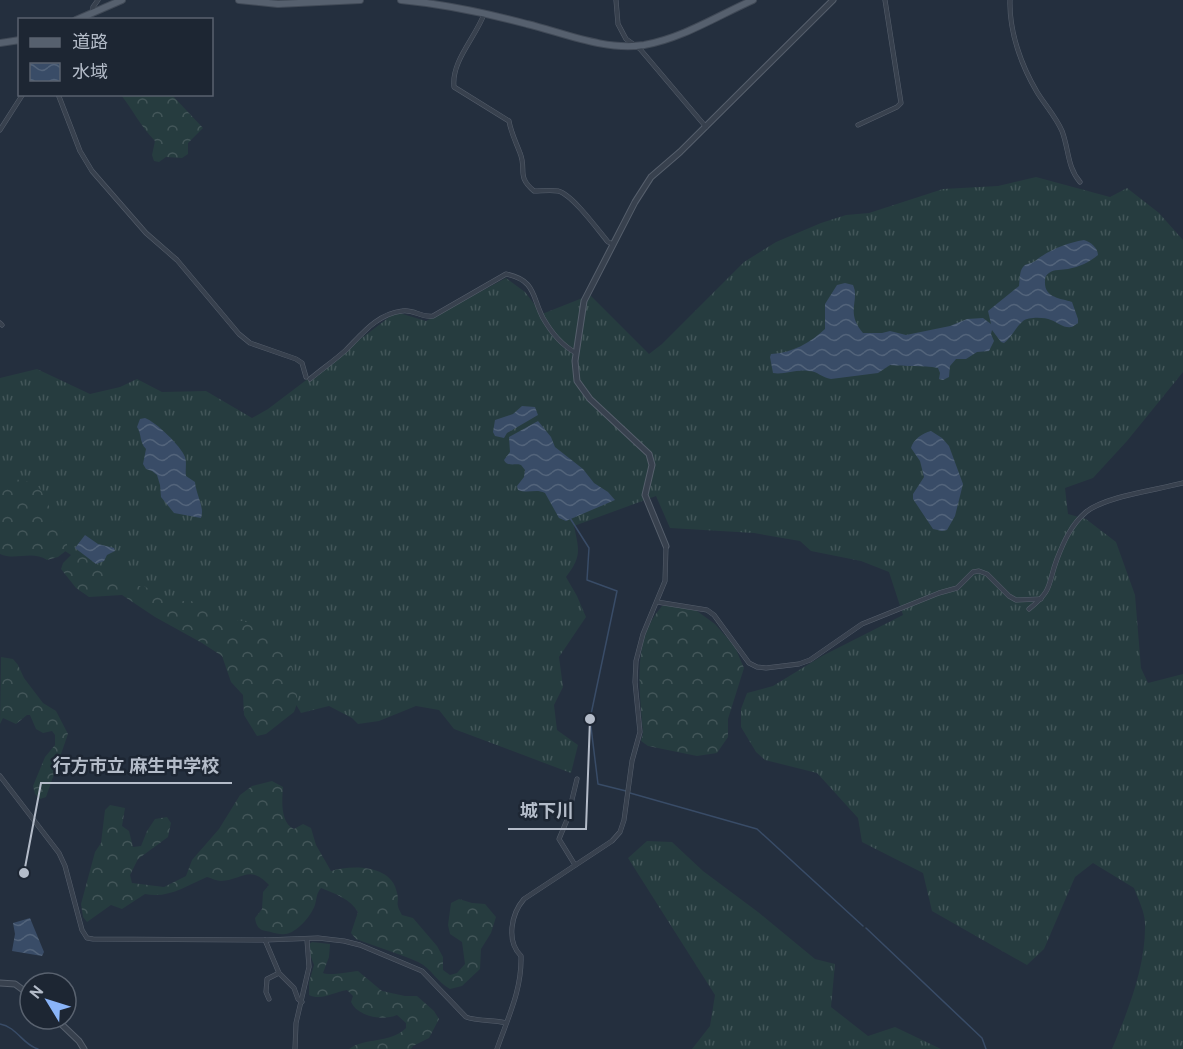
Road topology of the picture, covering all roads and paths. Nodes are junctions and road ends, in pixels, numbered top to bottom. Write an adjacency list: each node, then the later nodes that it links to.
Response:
1 (98, 0): 11 (street)
2 (122, 0): 11 (main road)
3 (239, 0): 4 (main road)
4 (360, 0)
5 (401, 0): 12 (main road)
6 (616, 0): 16 (street)
7 (753, 0): 16 (main road)
8 (833, 0): 20 (street)
9 (885, 0): 19 (street)
10 (1011, 0): 22 (street)
11 (93, 12): 13 (main road)
12 (484, 14): 16 (main road); 23 (street)
13 (79, 18)
14 (18, 40): 15 (main road)
15 (0, 41)
16 (635, 45): 20 (street)
17 (22, 96): 21 (street)
18 (59, 96): 24 (street)
19 (858, 125)
20 (706, 128): 23 (street)
21 (0, 130)
22 (1080, 182)
23 (613, 244): 24 (street)
24 (576, 353): 26 (street)
25 (1183, 483): 27 (street)
26 (666, 546): 28 (street)
27 (1041, 599): 28 (street); 29 (street)
28 (657, 602): 32 (street)
29 (1029, 609)
30 (0, 776): 33 (street)
31 (577, 779): 32 (street)
32 (575, 865): 40 (street)
33 (265, 940): 34 (street); 35 (street)
34 (307, 940): 39 (street); 40 (street)
35 (279, 973): 38 (street); 39 (street)
36 (0, 983): 37 (street)
37 (18, 986)
38 (269, 999)
39 (302, 1002): 43 (street)
40 (506, 1023): 44 (street)
41 (69, 1031): 42 (street)
42 (84, 1049)
43 (295, 1049)
44 (497, 1049)

